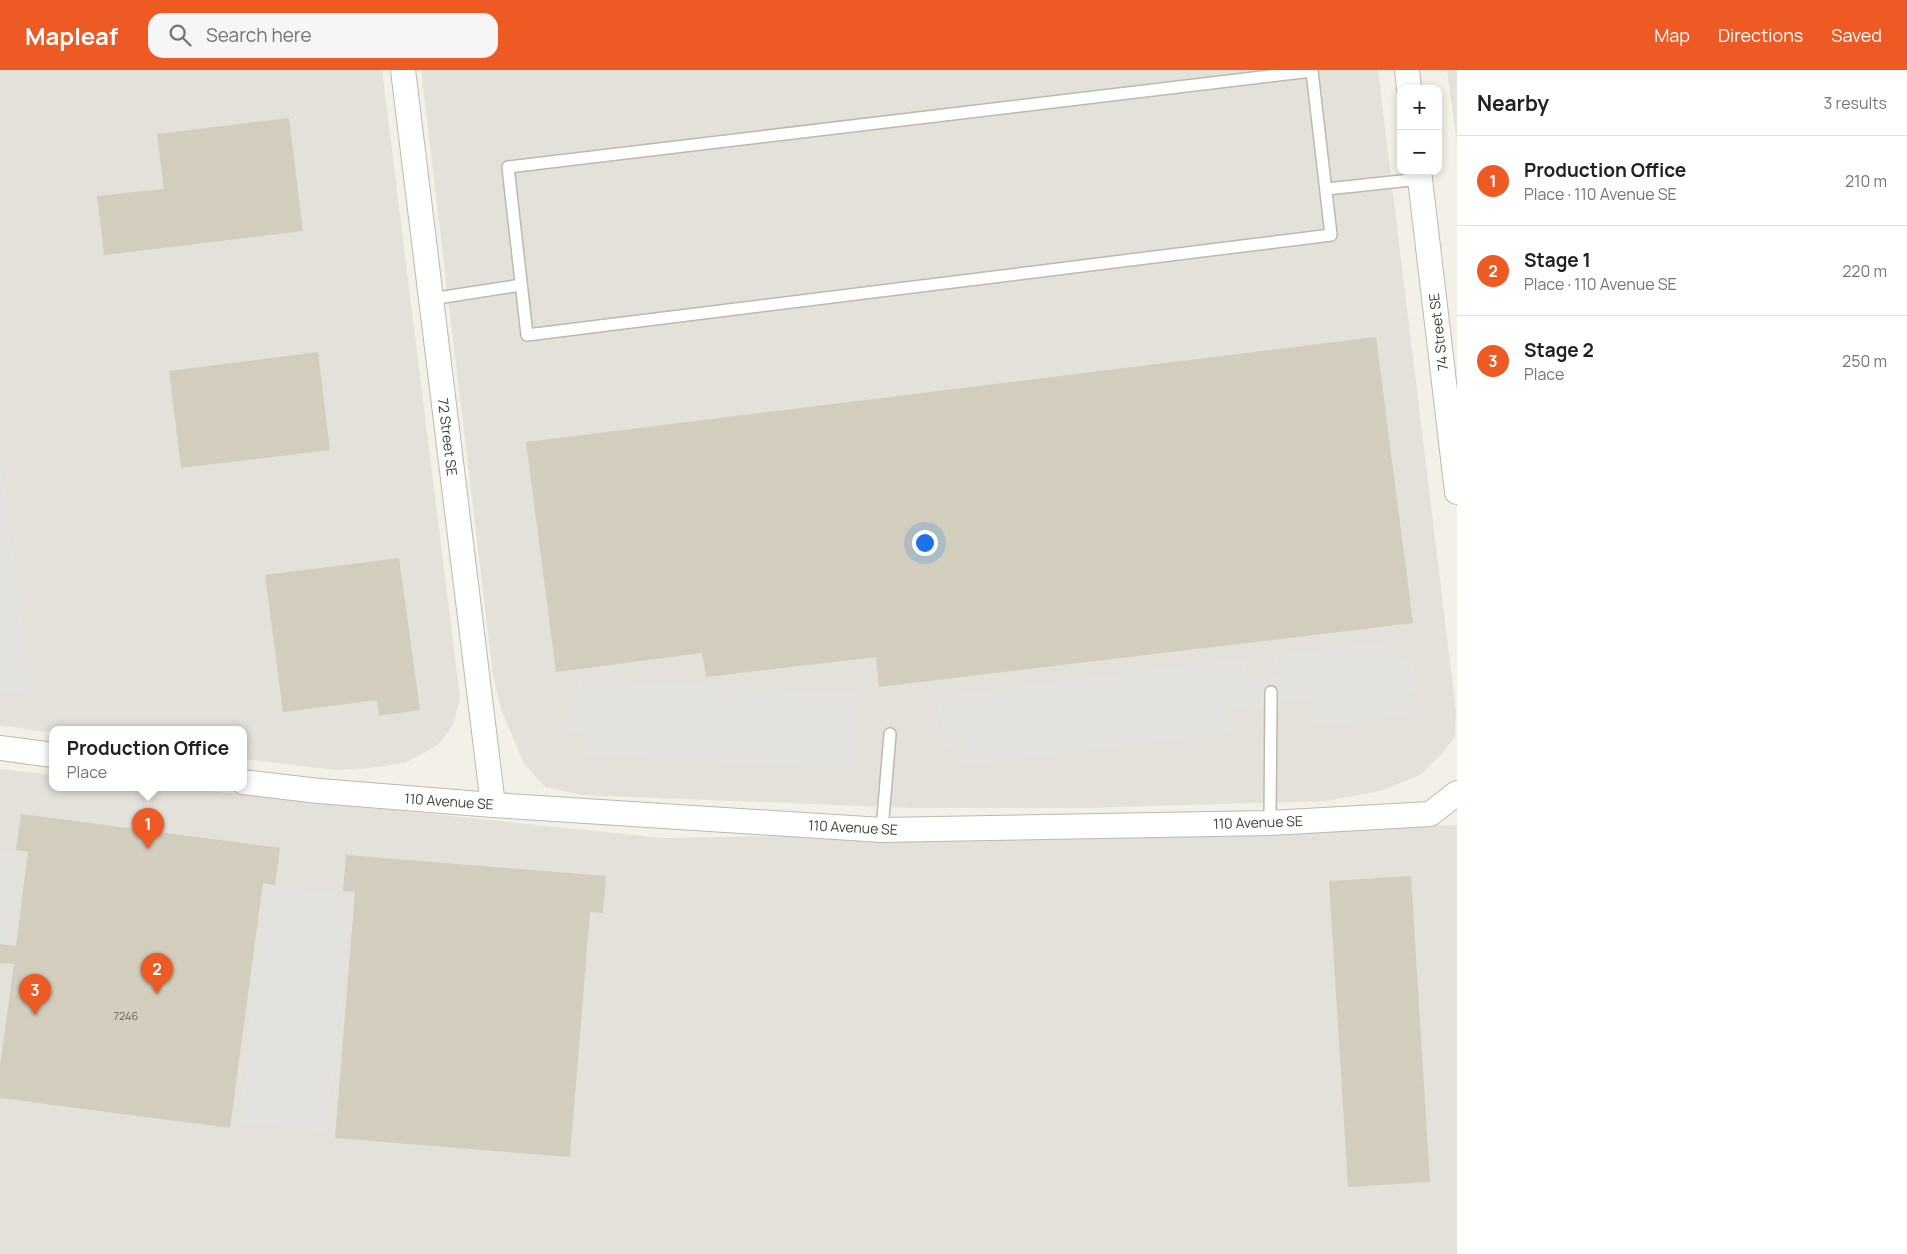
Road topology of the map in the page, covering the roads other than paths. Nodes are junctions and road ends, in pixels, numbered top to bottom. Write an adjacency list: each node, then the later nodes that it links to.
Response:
1 (403, 70): 7 (street, 72 Street SE)
2 (1407, 70): 3 (street)
3 (1409, 85)
4 (1420, 175): 5 (lane); 8 (street, 74 Street SE)
5 (1326, 188): 6 (lane); 6 (lane)
6 (521, 285): 7 (lane)
7 (431, 298): 15 (street, 72 Street SE)
8 (1457, 492)
9 (1271, 692): 16 (lane)
10 (890, 734): 17 (lane)
11 (0, 748): 12 (street)
12 (49, 755)
13 (247, 782): 15 (street, 110 Avenue SE)
14 (1457, 793): 16 (street, 110 Avenue SE)
15 (494, 805): 17 (street, 110 Avenue SE)
16 (1270, 823): 17 (street, 110 Avenue SE)
17 (882, 830)

